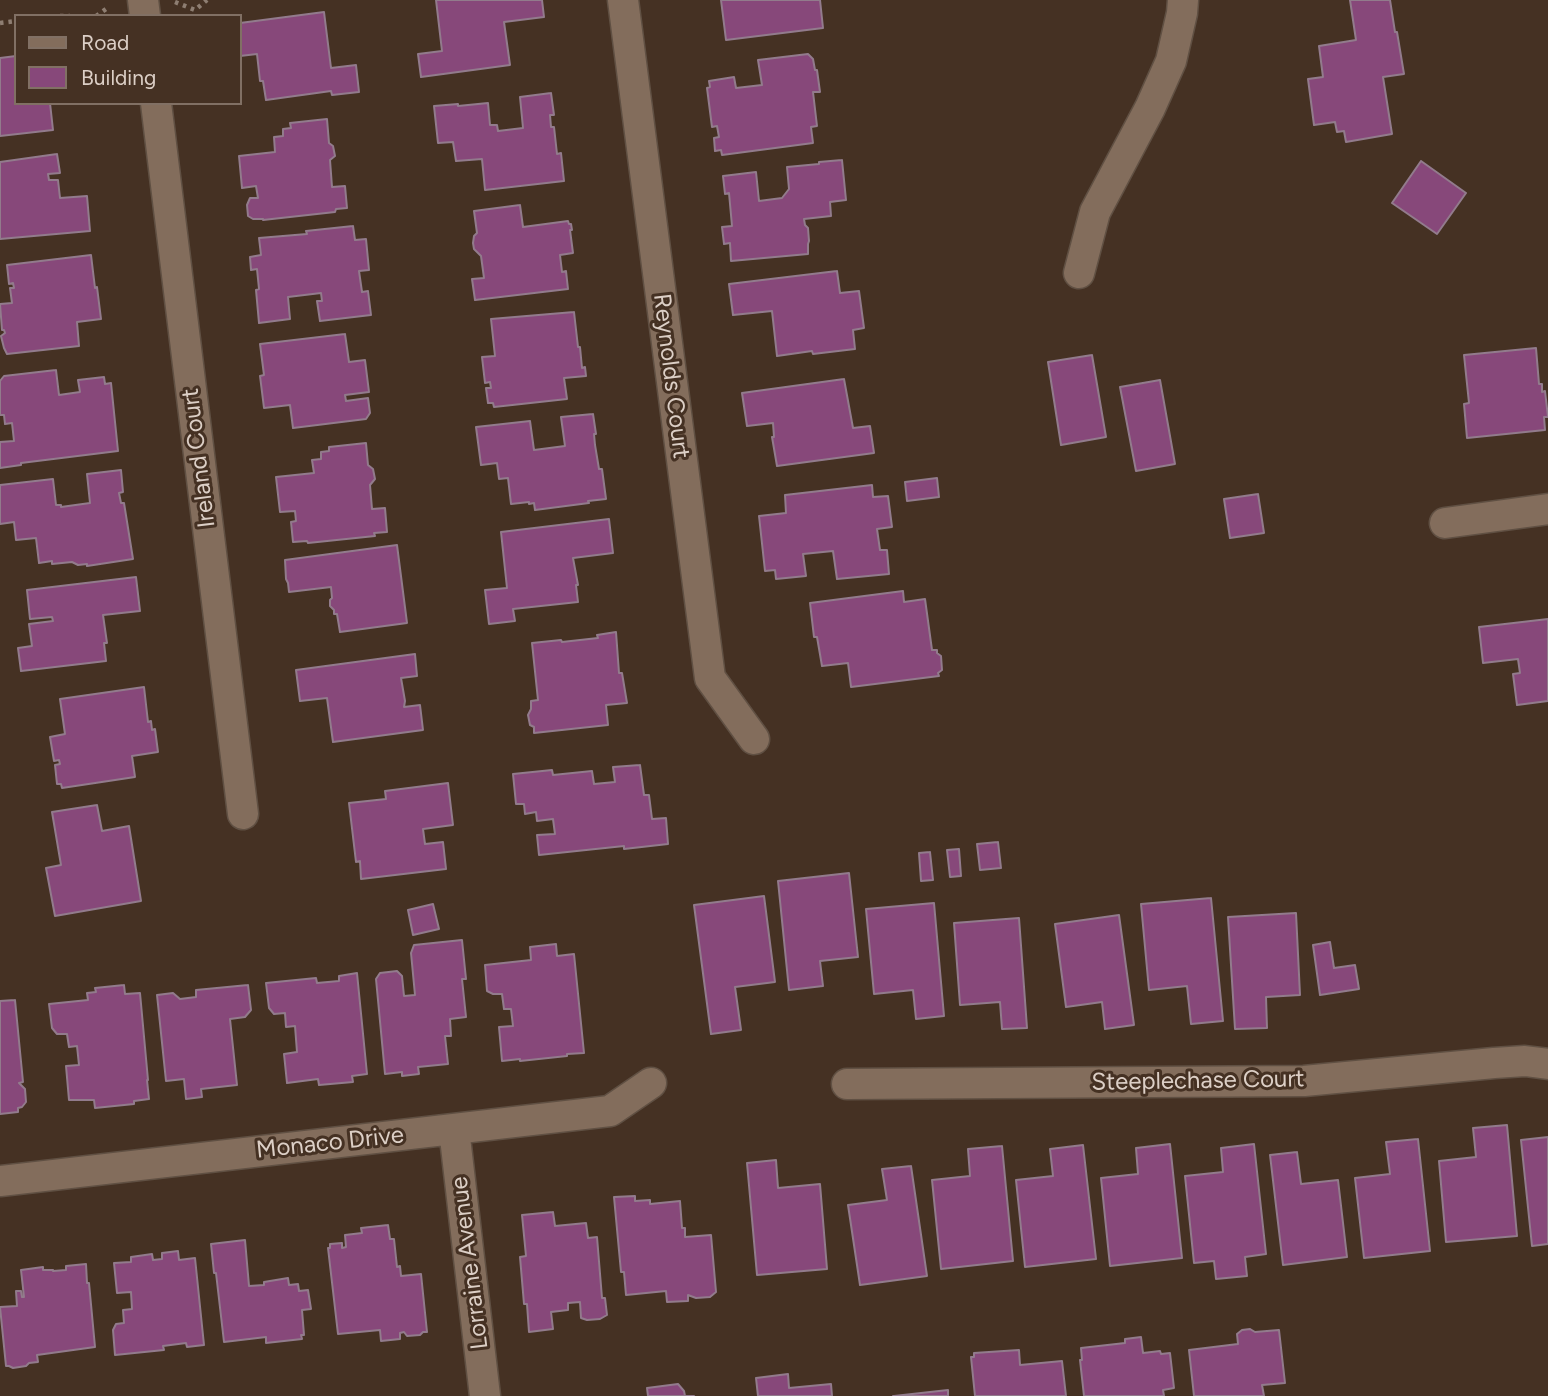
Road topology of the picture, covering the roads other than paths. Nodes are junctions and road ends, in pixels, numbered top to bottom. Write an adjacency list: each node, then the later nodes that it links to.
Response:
1 (623, 0): 7 (street, Reynolds Court)
2 (1184, 0): 4 (street)
3 (156, 105): 8 (street, Ireland Court)
4 (1079, 273)
5 (1548, 509): 6 (street)
6 (1445, 523)
7 (754, 739)
8 (243, 814)
9 (1548, 1064): 11 (street, Steeplechase Court)
10 (651, 1083): 12 (street, Monaco Drive)
11 (847, 1084)
12 (454, 1129): 13 (street, Monaco Drive); 14 (street, Lorraine Avenue)
13 (0, 1181)
14 (485, 1396)

